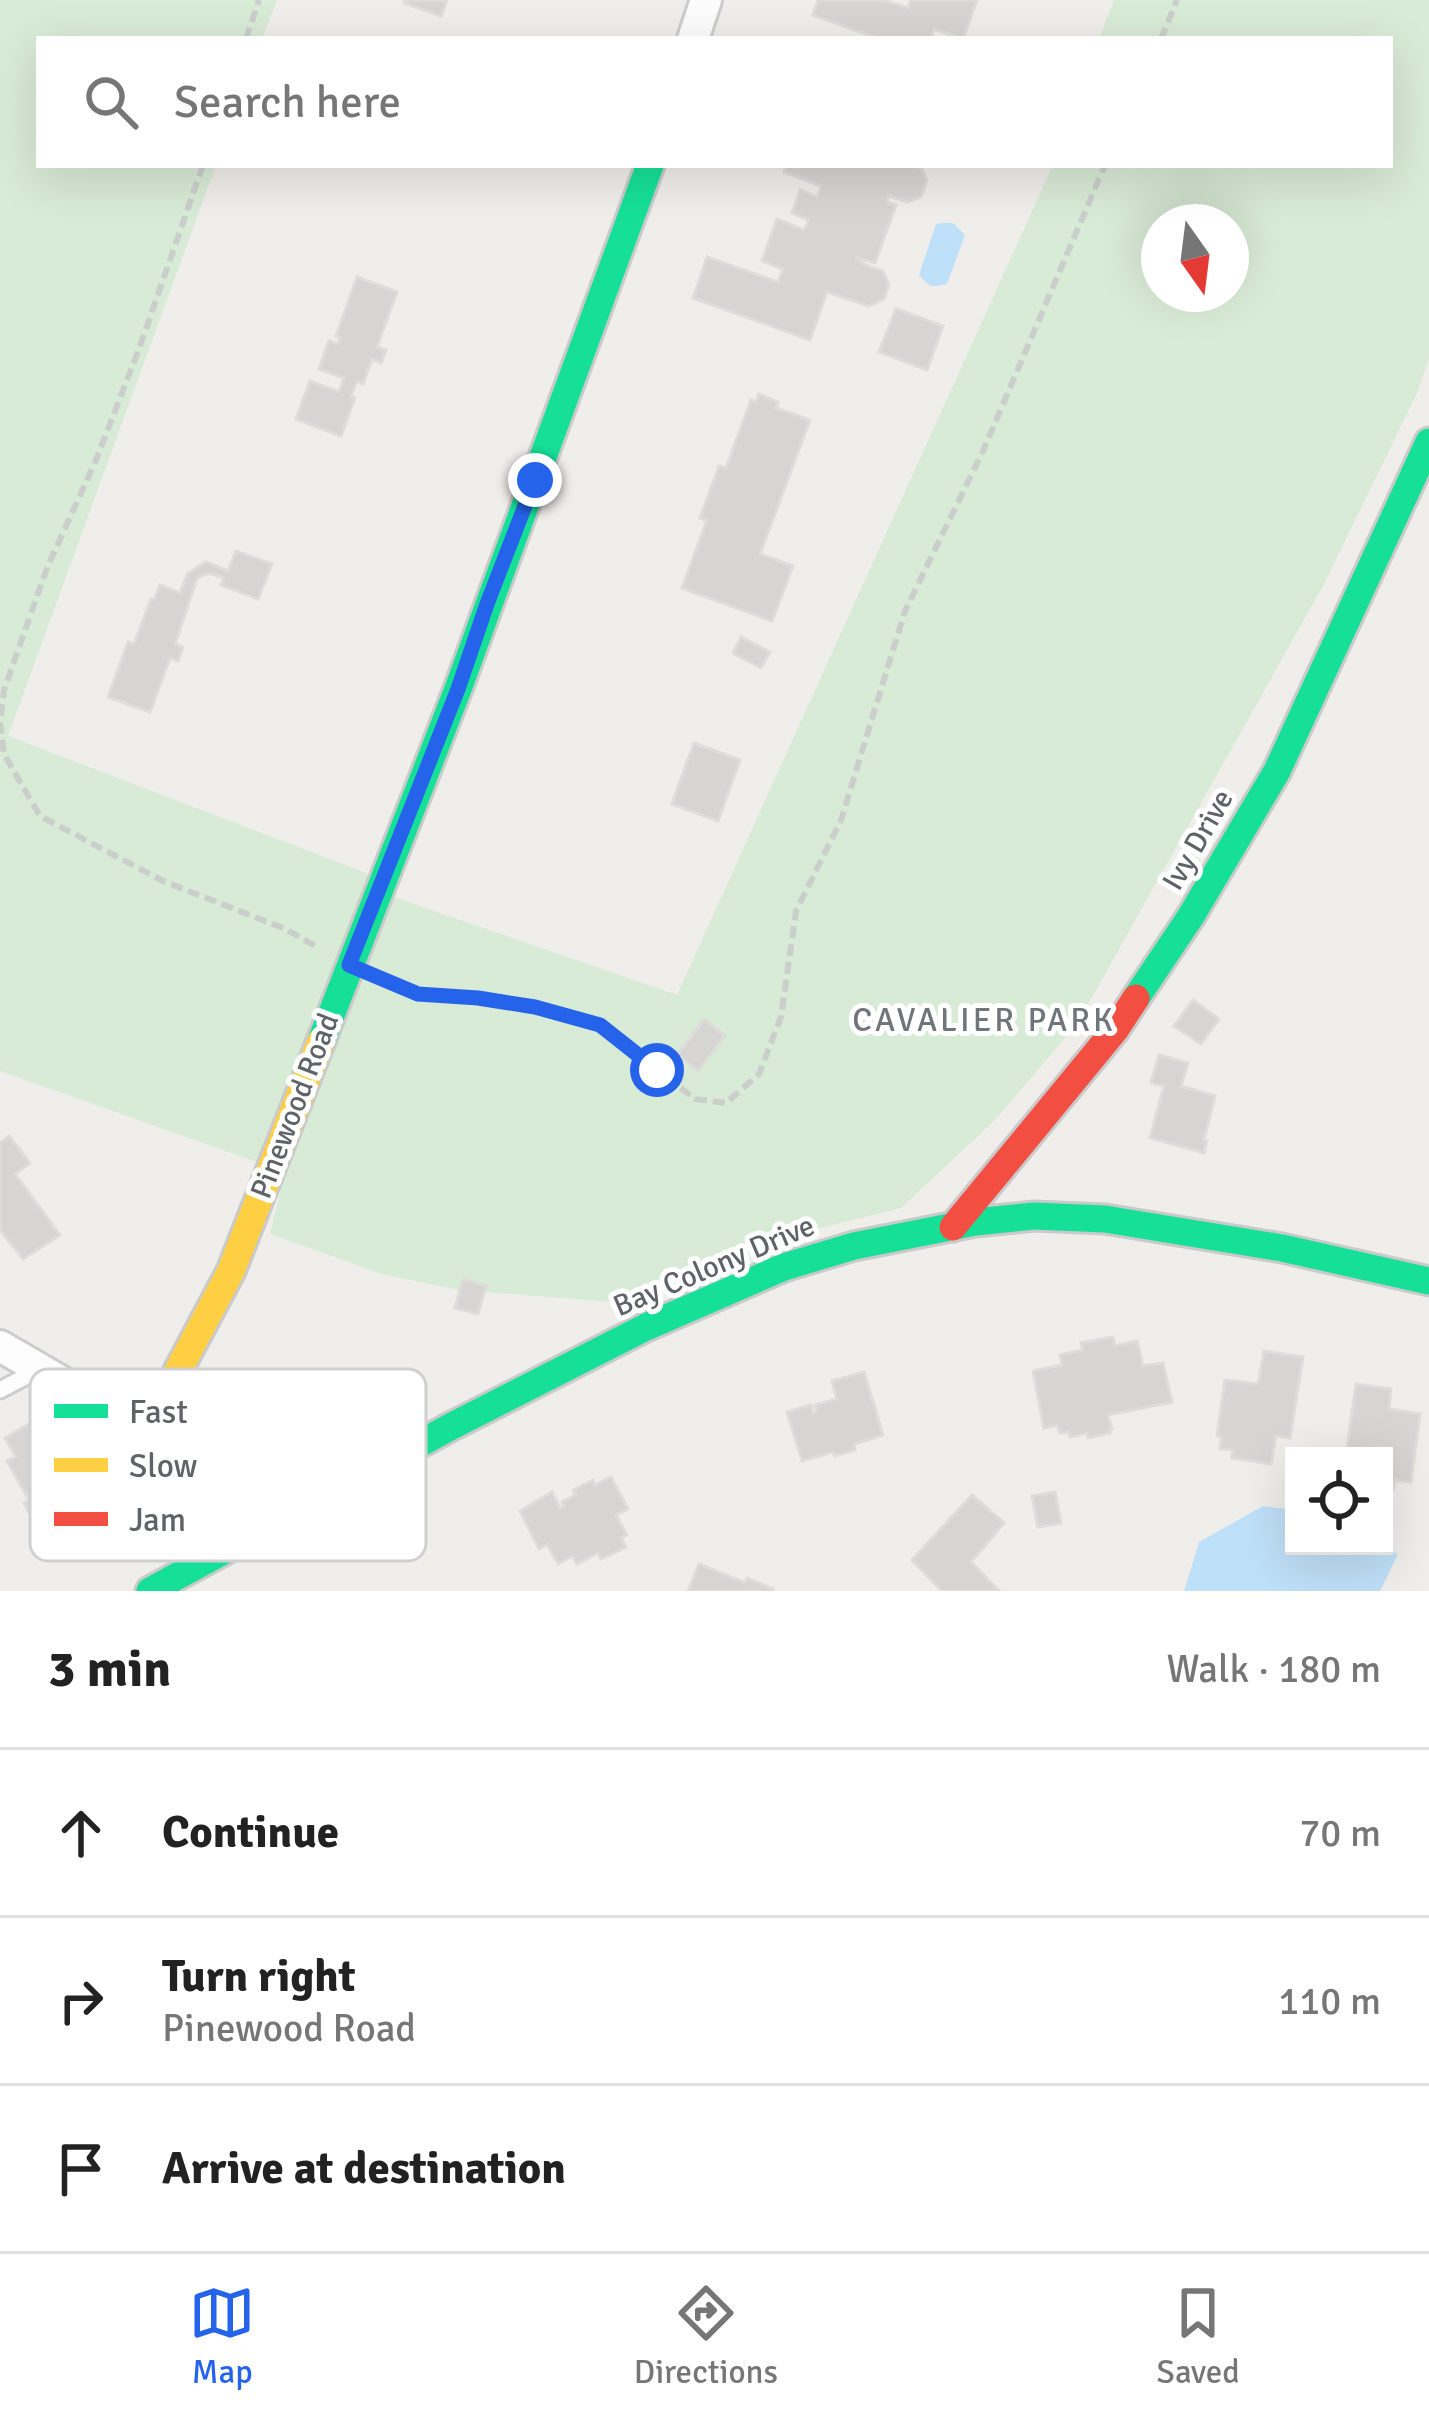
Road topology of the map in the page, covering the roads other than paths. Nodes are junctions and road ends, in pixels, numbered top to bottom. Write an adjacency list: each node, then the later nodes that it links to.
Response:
1 (706, 0): 2 (street)
2 (694, 36)
3 (649, 168): 9 (street, Pinewood Road)
4 (1429, 442): 5 (street, Ivy Drive)
5 (953, 1227): 6 (street, Bay Colony Drive); 12 (street, Bay Colony Drive)
6 (1429, 1281)
7 (0, 1346): 8 (street)
8 (40, 1369)
9 (179, 1369)
10 (30, 1374): 11 (lane)
11 (0, 1390)
12 (426, 1440)
13 (207, 1561): 14 (street, Bay Colony Drive)
14 (150, 1591)

